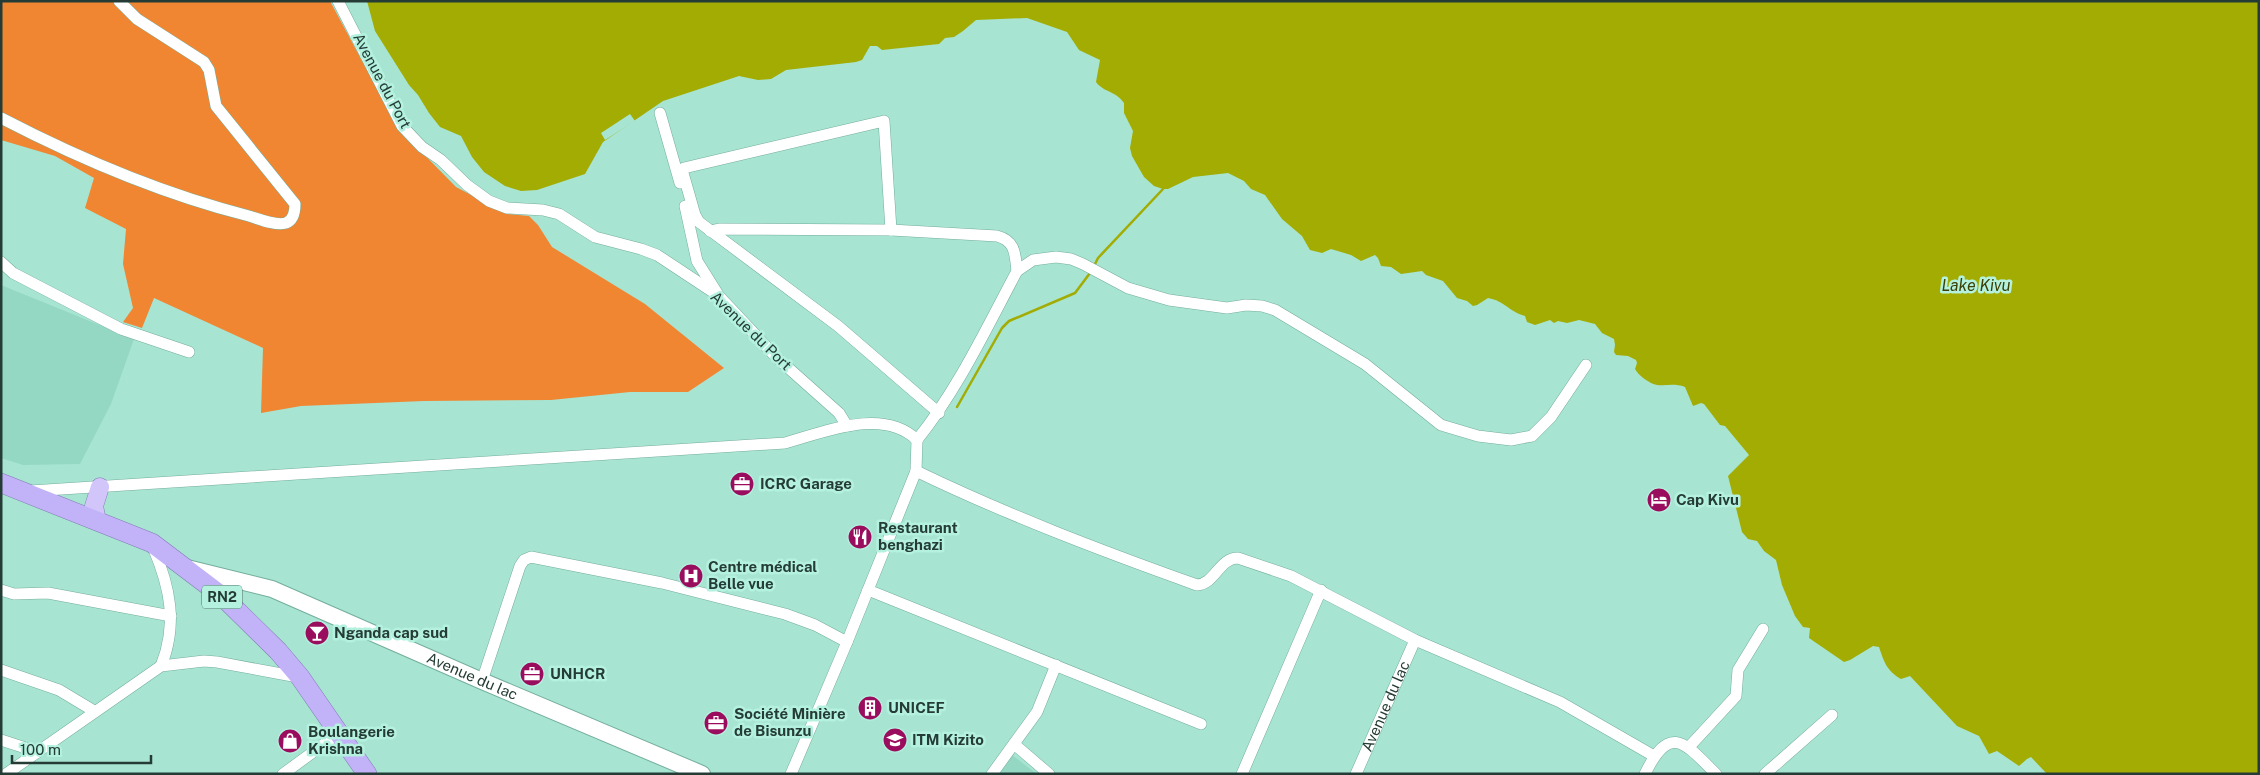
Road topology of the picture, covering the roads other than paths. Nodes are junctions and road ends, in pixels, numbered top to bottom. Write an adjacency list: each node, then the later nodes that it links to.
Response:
1 (119, 1): 4 (street)
2 (338, 1): 9 (street, Avenue du Port)
3 (660, 113): 9 (street)
4 (1, 118)
5 (891, 230): 6 (street); 6 (street); 8 (street)
6 (710, 231): 12 (street)
7 (1, 262): 10 (street)
8 (1017, 271): 11 (street); 12 (street)
9 (720, 296): 13 (street, Avenue du Port)
10 (189, 352)
11 (1586, 365)
12 (939, 413): 14 (street)
13 (847, 426): 14 (street); 17 (street)
14 (917, 440): 15 (street)
15 (916, 471): 23 (street); 24 (street)
16 (1, 483): 18 (highway, RN2)
17 (100, 487): 18 (street); 19 (main road)
18 (20, 491): 19 (highway, RN2)
19 (97, 521): 20 (highway, RN2)
20 (152, 543): 21 (highway, RN2); 25 (street)
21 (184, 567): 32 (highway, RN2); 33 (main road, Avenue du lac)
22 (1, 590): 25 (street)
23 (868, 590): 28 (street); 29 (street)
24 (1322, 590): 27 (street); 51 (street)
25 (172, 616): 30 (street)
26 (1763, 629): 40 (street)
27 (1414, 640): 42 (street); 43 (street, Avenue du lac)
28 (847, 642): 33 (street); 48 (street)
29 (1056, 665): 36 (street); 39 (street)
30 (161, 666): 32 (street); 34 (street)
31 (1, 670): 34 (street)
32 (300, 677): 37 (highway, RN2)
33 (482, 681): 47 (main road, Avenue du lac)
34 (94, 711): 41 (street)
35 (1832, 715): 54 (street)
36 (1201, 724)
37 (339, 733): 45 (street); 46 (highway, RN2)
38 (1, 740): 41 (street)
39 (1014, 744): 49 (street); 50 (street)
40 (1689, 747): 42 (street); 53 (street)
41 (38, 752): 44 (street)
42 (1654, 756): 52 (street)
43 (1358, 773)
44 (6, 774)
45 (283, 774)
46 (368, 774)
47 (702, 774)
48 (791, 774)
49 (992, 774)
50 (1049, 774)
51 (1242, 774)
52 (1645, 774)
53 (1716, 774)
54 (1765, 774)

